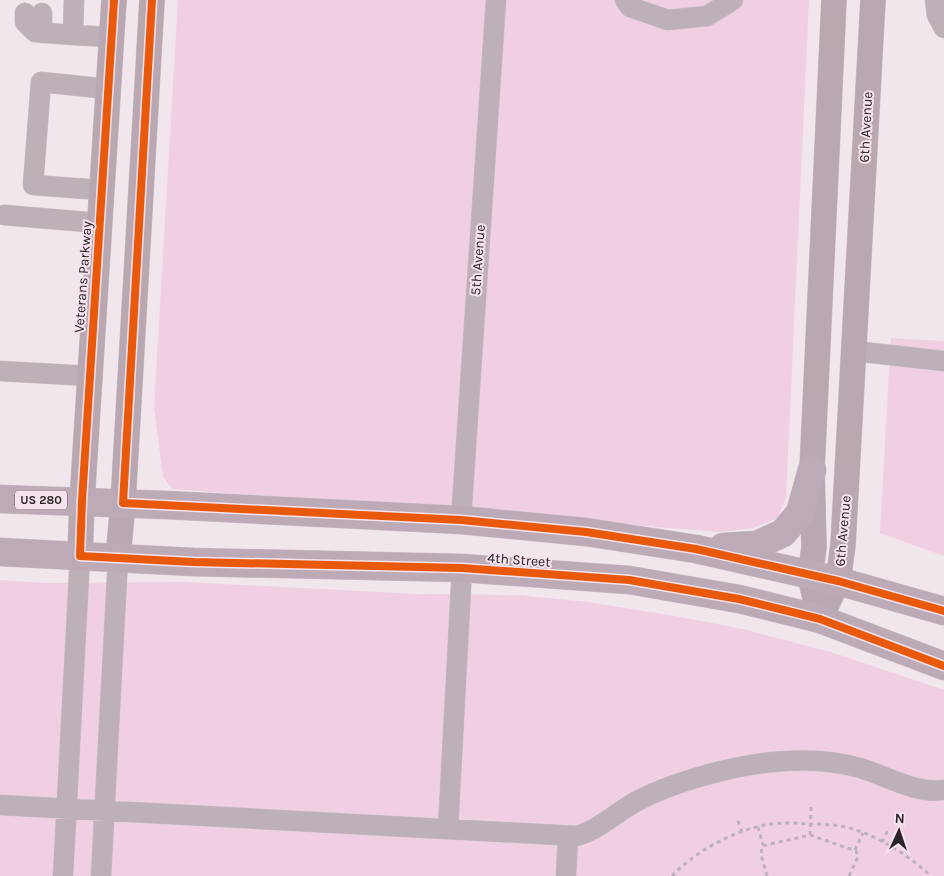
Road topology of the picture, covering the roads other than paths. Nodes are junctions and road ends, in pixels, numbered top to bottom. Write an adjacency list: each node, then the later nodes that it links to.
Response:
1 (74, 0): 12 (street)
2 (114, 0): 13 (main road, Veterans Parkway)
3 (152, 0): 25 (main road)
4 (496, 0): 26 (street, 5th Avenue)
5 (624, 0): 6 (street)
6 (733, 0)
7 (834, 0): 22 (main road, 6th Avenue)
8 (873, 0): 18 (main road, 6th Avenue)
9 (935, 0): 11 (street)
10 (36, 20): 12 (street)
11 (944, 28)
12 (73, 35): 13 (street)
13 (111, 37): 14 (main road, Veterans Parkway)
14 (108, 88): 15 (main road, Veterans Parkway); 15 (street)
15 (102, 190): 17 (main road, Veterans Parkway)
16 (4, 215): 17 (street)
17 (99, 223): 21 (main road, Veterans Parkway)
18 (854, 352): 19 (street); 33 (main road, 6th Avenue)
19 (944, 361)
20 (0, 371): 21 (street)
21 (90, 376): 24 (main road, Veterans Parkway)
22 (812, 470): 27 (highway); 32 (main road, 6th Avenue)
23 (0, 499): 24 (highway, US 280)
24 (82, 502): 25 (highway, US 280); 29 (main road, Veterans Parkway)
25 (124, 503): 26 (highway); 30 (main road)
26 (461, 520): 27 (highway)
27 (696, 549): 32 (highway)
28 (0, 552): 29 (highway, 4th Street)
29 (80, 556): 30 (highway, 4th Street); 39 (street)
30 (118, 558): 31 (highway, 4th Street); 40 (street)
31 (462, 568): 35 (highway, 4th Street); 41 (street)
32 (810, 576): 33 (highway); 35 (main road, 6th Avenue)
33 (838, 581): 34 (highway); 35 (main road, 6th Avenue)
34 (944, 611)
35 (820, 618): 36 (highway, 4th Street)
36 (944, 666)
37 (943, 790): 42 (street)
38 (0, 805): 39 (street)
39 (66, 808): 40 (street); 43 (street)
40 (105, 811): 41 (street); 44 (street)
41 (448, 829): 42 (street)
42 (568, 836): 45 (street)
43 (63, 876)
44 (101, 876)
45 (566, 876)

